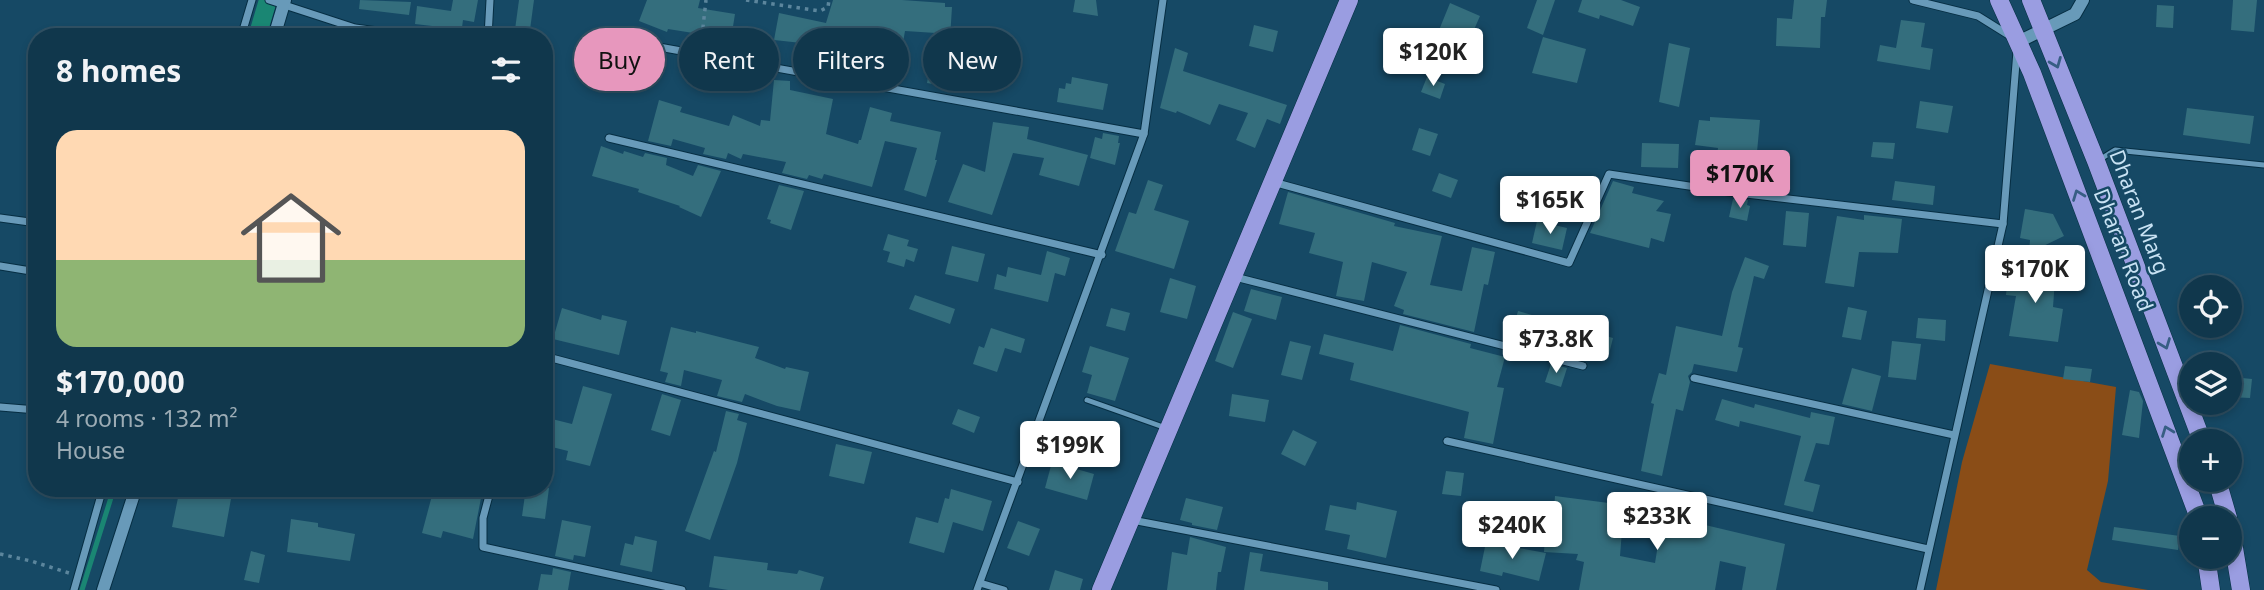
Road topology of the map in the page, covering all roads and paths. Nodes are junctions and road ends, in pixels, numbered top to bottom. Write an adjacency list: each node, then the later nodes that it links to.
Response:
1 (252, 0): 14 (street)
2 (269, 0): 13 (street)
3 (490, 0): 17 (street)
4 (706, 0): 18 (path)
5 (746, 0): 6 (path)
6 (830, 0)
7 (1163, 0): 22 (street)
8 (1349, 0): 26 (main road)
9 (1913, 0): 20 (street)
10 (1999, 0): 20 (main road, Dharan Road)
11 (2031, 0): 19 (main road, Dharan Marg)
12 (2083, 0): 19 (street)
13 (284, 3): 15 (street); 16 (street)
14 (244, 28)
15 (277, 28)
16 (355, 28)
17 (488, 28)
18 (703, 28)
19 (2042, 29): 20 (street); 24 (main road, Dharan Marg, one-way to 24)
20 (2018, 42): 29 (street); 48 (main road, Dharan Road, one-way to 20)
21 (779, 68): 22 (street)
22 (1144, 134): 30 (street)
23 (609, 138): 30 (street)
24 (2096, 161): 25 (lane); 41 (main road, Dharan Marg, one-way to 41)
25 (2264, 164)
26 (1273, 182): 29 (street); 33 (main road)
27 (0, 218): 28 (street)
28 (28, 222)
29 (2003, 224): 42 (street)
30 (1102, 256): 44 (street)
31 (0, 266): 32 (street)
32 (28, 271)
33 (1233, 277): 35 (street); 40 (main road)
34 (553, 358): 44 (street)
35 (1583, 366)
36 (1694, 377): 42 (street)
37 (1087, 400): 40 (lane)
38 (0, 407): 39 (street)
39 (28, 409)
40 (1169, 429): 49 (main road)
41 (2197, 429)
42 (1954, 435): 50 (street)
43 (1447, 441): 50 (street)
44 (1018, 482): 55 (street)
45 (100, 497): 54 (street)
46 (132, 497): 58 (street)
47 (489, 497): 59 (street)
48 (2194, 506)
49 (1130, 520): 56 (main road); 61 (street)
50 (1928, 549): 62 (street)
51 (0, 554): 54 (path)
52 (2208, 569): 63 (main road)
53 (2238, 569): 64 (main road)
54 (78, 576): 57 (street)
55 (979, 587): 60 (street)
56 (1105, 589)
57 (74, 590)
58 (103, 590)
59 (682, 590)
60 (1004, 590)
61 (1496, 590)
62 (1920, 590)
63 (2211, 590)
64 (2241, 590)

